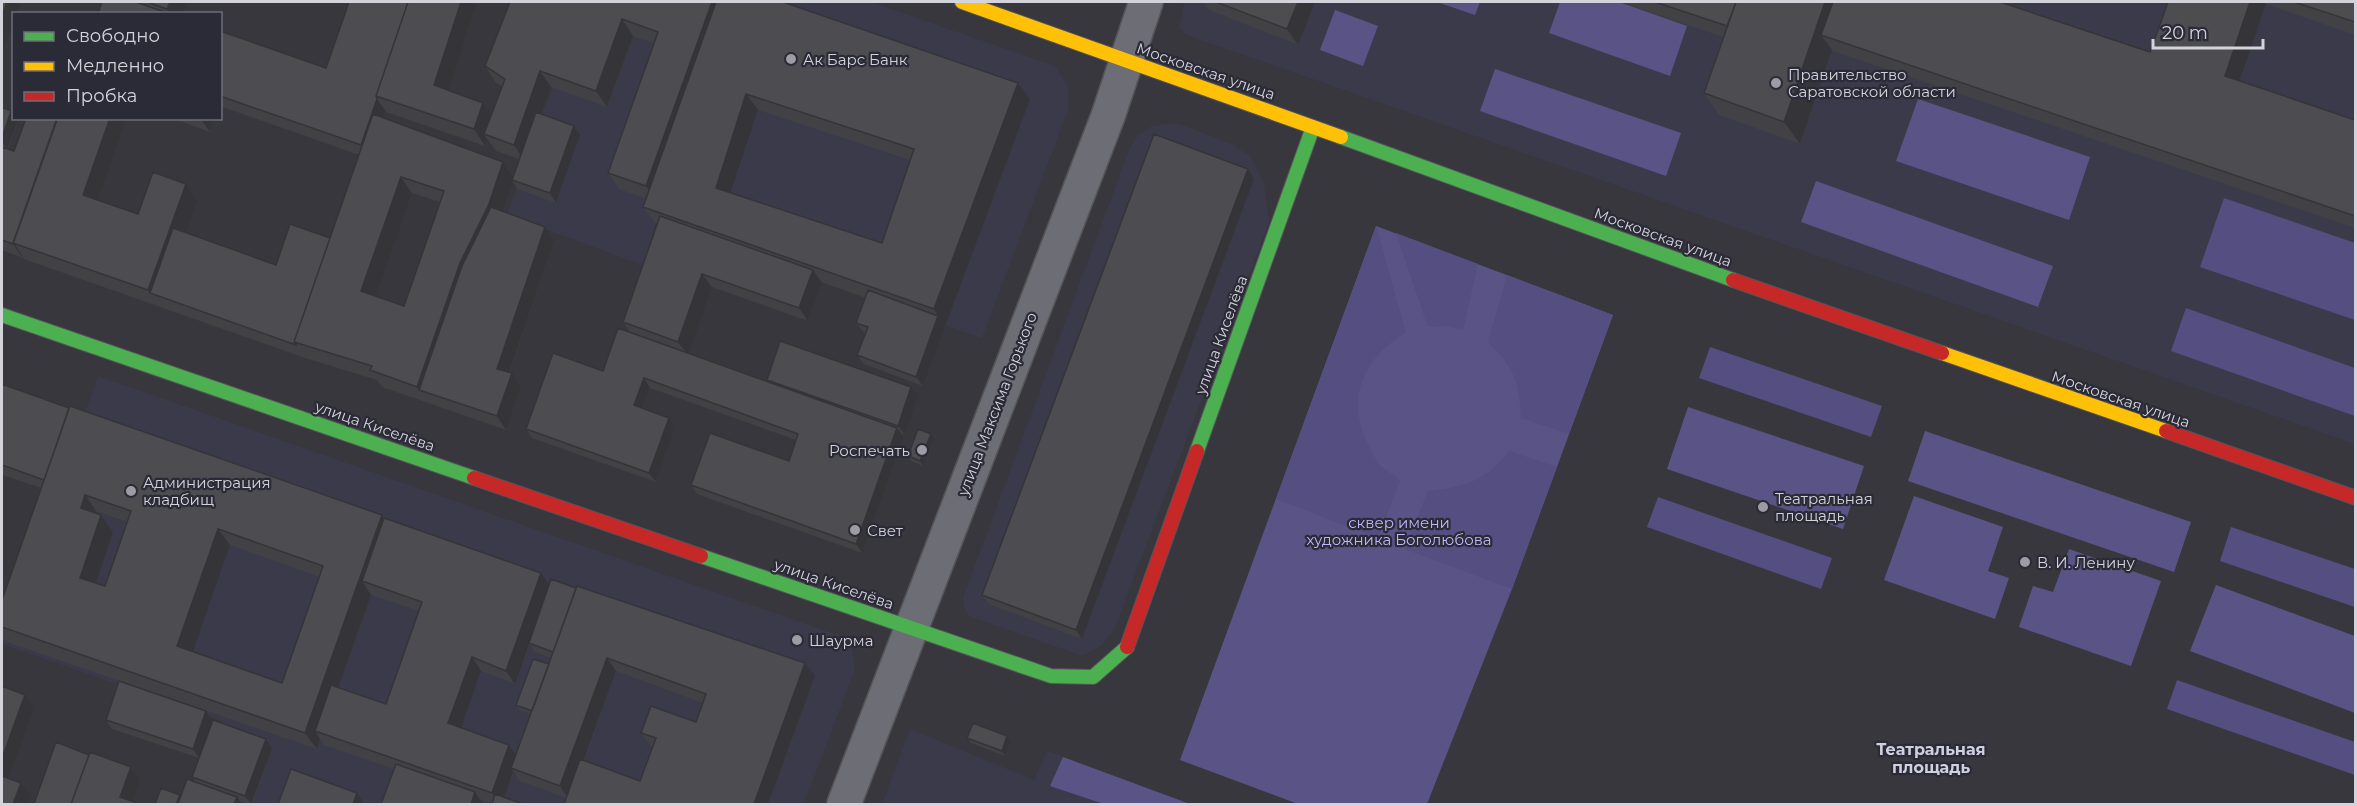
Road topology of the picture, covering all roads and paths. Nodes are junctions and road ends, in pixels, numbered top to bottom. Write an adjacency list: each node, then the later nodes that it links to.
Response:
1 (962, 2): 3 (street, Московская улица)
2 (1146, 2): 3 (street, улица Максима Горького)
3 (1125, 61): 4 (street, Московская улица); 7 (street, улица Максима Горького)
4 (1313, 127): 6 (street, Московская улица); 7 (street, улица Киселёва)
5 (2, 315): 7 (street, улица Киселёва)
6 (2355, 498)
7 (910, 628): 8 (street, улица Максима Горького)
8 (844, 804)

